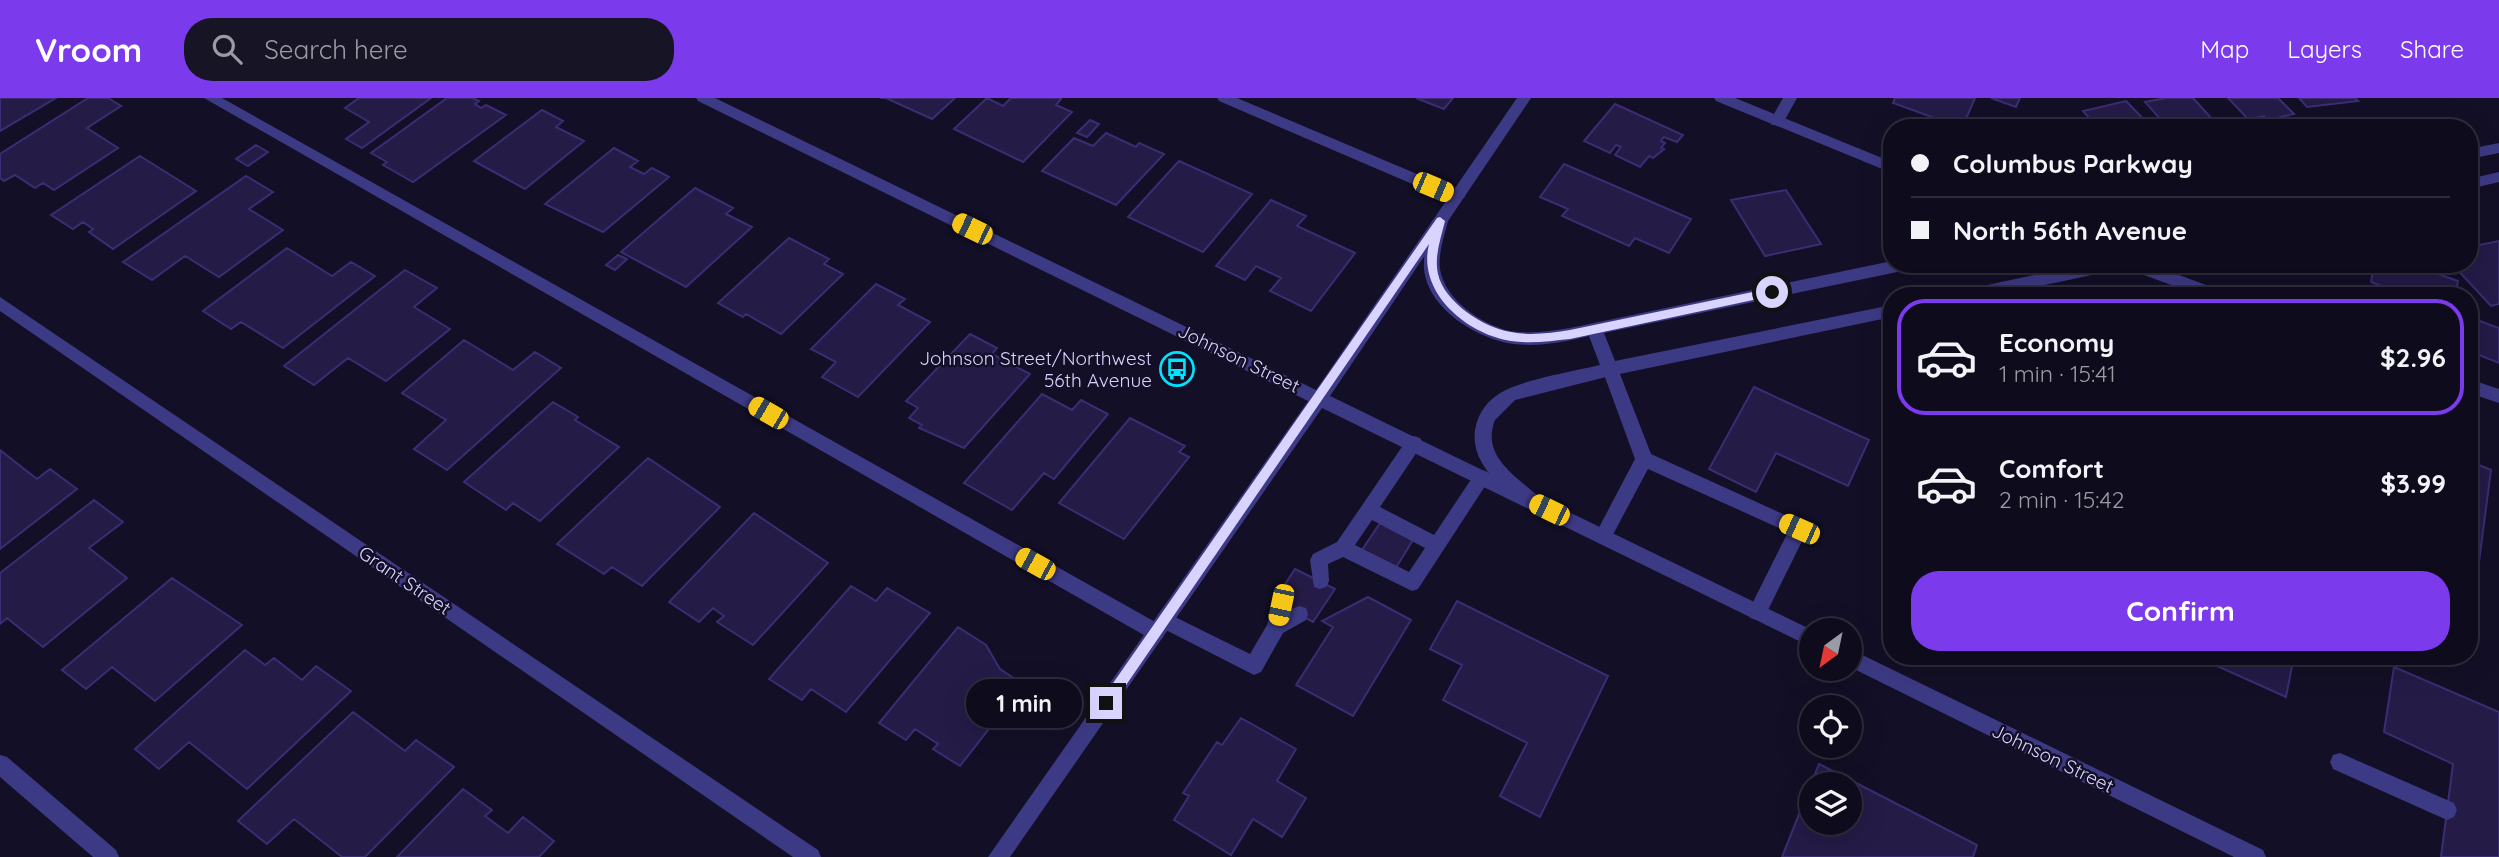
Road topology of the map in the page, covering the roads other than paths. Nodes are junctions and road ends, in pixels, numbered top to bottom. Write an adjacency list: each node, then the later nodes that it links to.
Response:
1 (211, 98): 41 (street)
2 (703, 98): 26 (street, Johnson Street)
3 (1224, 98): 13 (street)
4 (1524, 98): 13 (street)
5 (1721, 98): 7 (street)
6 (1790, 98): 7 (street)
7 (1777, 121): 10 (street)
8 (2499, 148): 9 (street)
9 (2478, 152)
10 (1883, 164)
11 (2499, 177): 12 (street)
12 (2478, 182)
13 (1457, 197): 14 (street)
14 (1440, 221): 22 (street); 26 (street)
15 (1883, 269): 22 (street)
16 (2073, 273): 18 (street)
17 (2156, 273): 19 (street)
18 (2006, 287)
19 (2194, 287)
20 (0, 303): 49 (street, Grant Street)
21 (1883, 313): 23 (street)
22 (1594, 330): 23 (street)
23 (1610, 369): 28 (street); 30 (street)
24 (2478, 389): 25 (street)
25 (2499, 396)
26 (1320, 398): 27 (street, Johnson Street); 41 (street)
27 (1413, 443): 29 (street, Johnson Street); 31 (street)
28 (1644, 459): 32 (street); 39 (street)
29 (1482, 477): 30 (street, Johnson Street); 33 (street)
30 (1534, 502): 32 (street, Johnson Street)
31 (1369, 510): 33 (street); 34 (street)
32 (1603, 537): 39 (street, Johnson Street)
33 (1437, 546): 34 (street)
34 (1343, 548): 35 (street)
35 (1319, 559): 36 (street); 37 (street)
36 (1302, 572)
37 (1320, 581)
38 (1281, 605): 42 (street)
39 (1757, 612): 43 (street, Johnson Street)
40 (1299, 614): 42 (street)
41 (1160, 626): 42 (street); 50 (street)
42 (1276, 627)
43 (1799, 633)
44 (1862, 664): 51 (street, Johnson Street)
45 (2340, 762): 47 (street)
46 (0, 764): 48 (street)
47 (2447, 810)
48 (109, 857)
49 (811, 857)
50 (998, 857)
51 (2256, 857)

